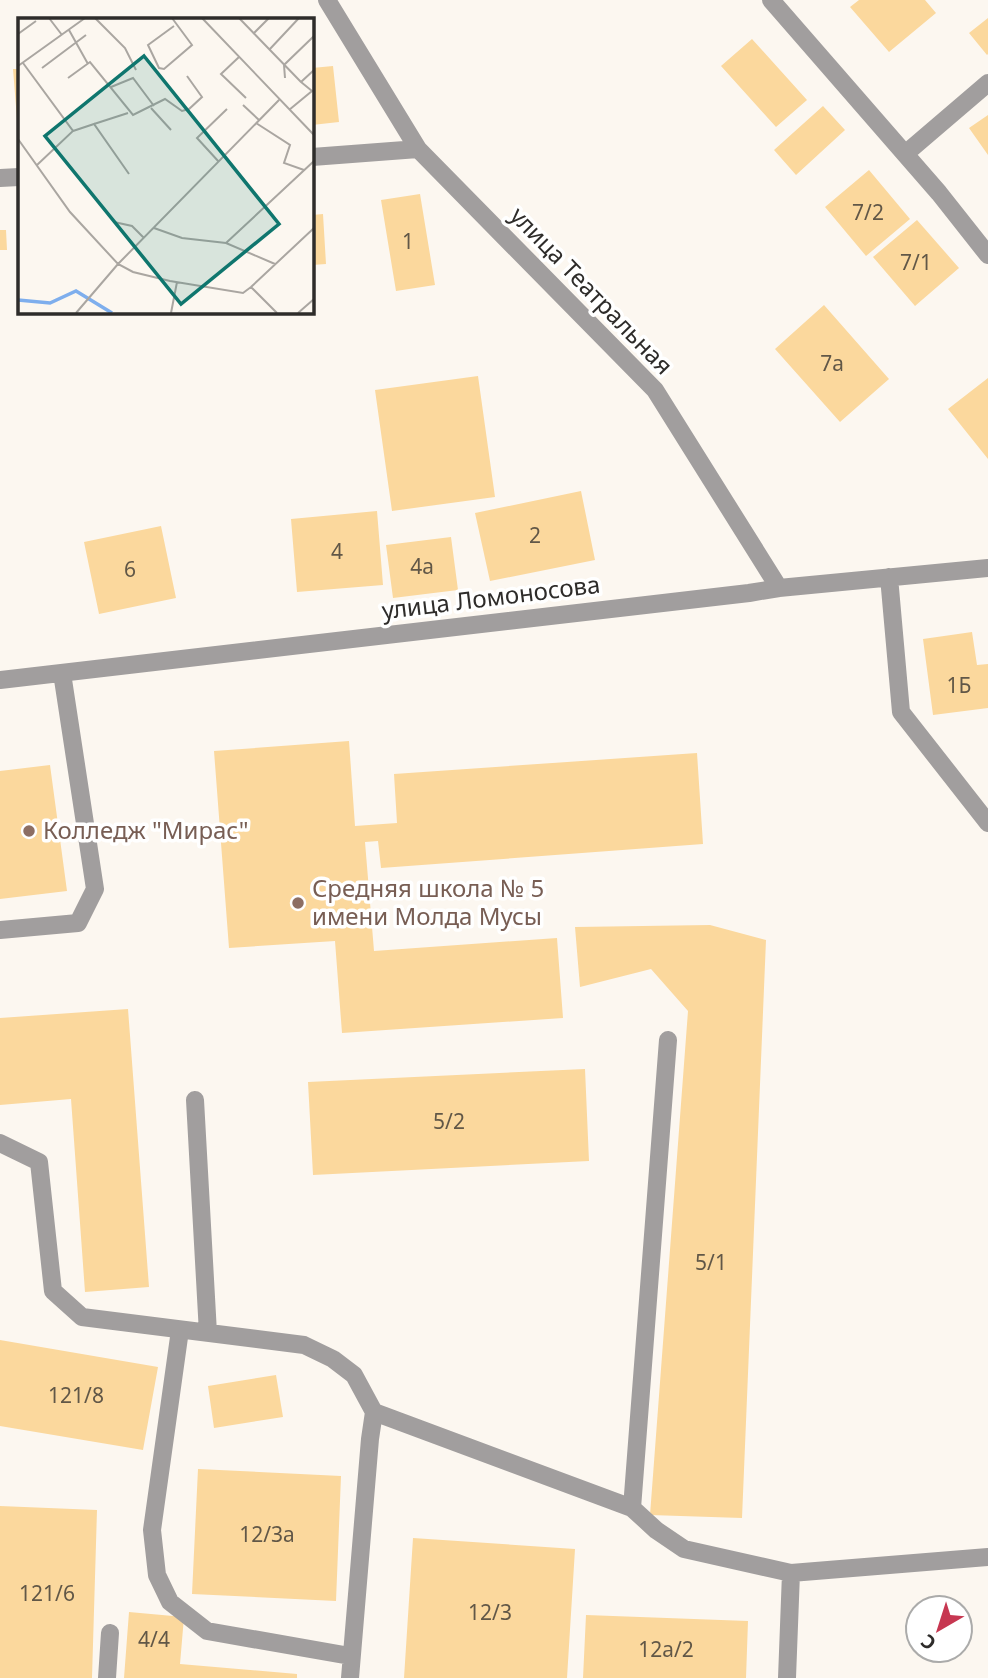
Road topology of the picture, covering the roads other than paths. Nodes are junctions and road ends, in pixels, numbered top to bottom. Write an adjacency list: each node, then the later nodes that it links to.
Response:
1 (327, 0): 4 (street, улица Театральная)
2 (771, 0): 5 (street)
3 (988, 83): 5 (street)
4 (418, 149): 6 (street); 12 (street, улица Театральная)
5 (905, 154): 9 (street)
6 (313, 157)
7 (18, 177): 8 (street)
8 (0, 178)
9 (988, 255)
10 (988, 568): 11 (street, улица Ломоносова)
11 (890, 577): 12 (street, улица Ломоносова); 15 (street)
12 (779, 587): 13 (street, улица Ломоносова)
13 (62, 673): 14 (street, улица Ломоносова); 16 (street)
14 (0, 680)
15 (988, 823)
16 (0, 930)
17 (668, 1040): 23 (street)
18 (195, 1100): 21 (street)
19 (0, 1143): 20 (street)
20 (180, 1330): 21 (street); 27 (street)
21 (208, 1333): 22 (street)
22 (374, 1412): 23 (street); 27 (street)
23 (632, 1508): 25 (street)
24 (988, 1557): 25 (street)
25 (791, 1573): 30 (street)
26 (110, 1633): 28 (street)
27 (350, 1657): 29 (street)
28 (107, 1678)
29 (350, 1678)
30 (787, 1678)

